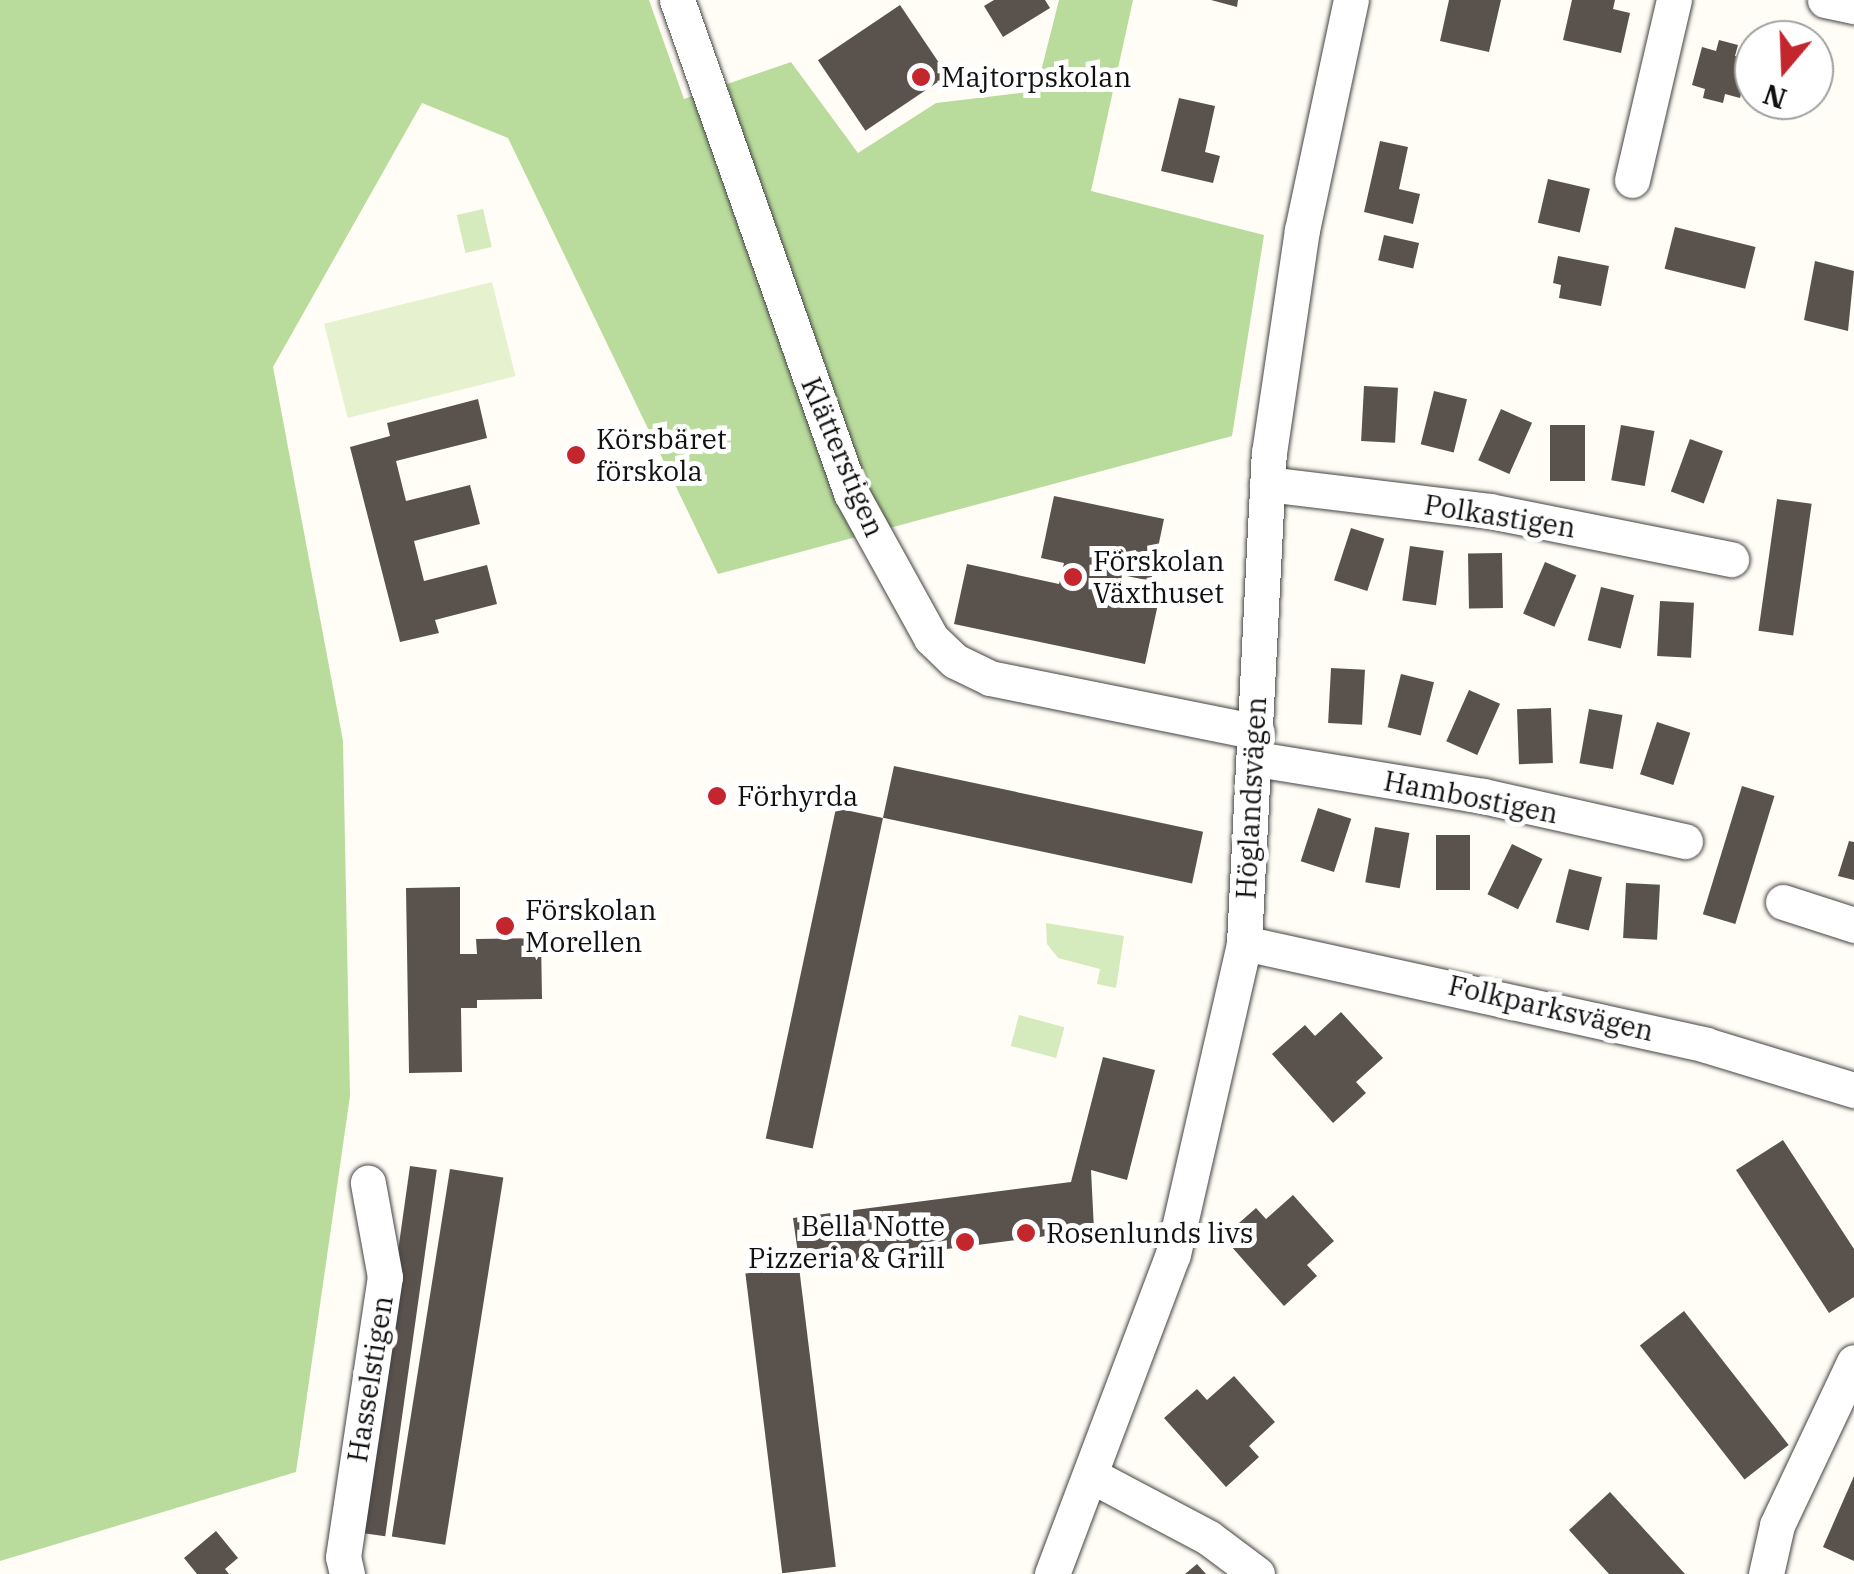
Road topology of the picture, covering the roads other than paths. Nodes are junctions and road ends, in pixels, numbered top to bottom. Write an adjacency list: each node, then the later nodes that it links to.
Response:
1 (677, 0): 9 (street, Klätterstigen)
2 (1351, 0): 7 (street, Höglandsvägen)
3 (1674, 0): 6 (street)
4 (1825, 0): 5 (street)
5 (1854, 6)
6 (1632, 180)
7 (1266, 484): 8 (street, Polkastigen); 9 (street, Höglandsvägen)
8 (1731, 559)
9 (1257, 745): 10 (street, Hambostigen); 13 (street, Höglandsvägen)
10 (1684, 841)
11 (1783, 902): 12 (street)
12 (1854, 925)
13 (1244, 943): 14 (street, Folkparksvägen); 17 (street, Höglandsvägen)
14 (1854, 1090)
15 (368, 1183): 18 (street, Hasselstigen)
16 (1854, 1362): 21 (street)
17 (1094, 1477): 19 (street, Höglandsvägen); 20 (street)
18 (348, 1574)
19 (1052, 1574)
20 (1257, 1574)
21 (1766, 1574)

